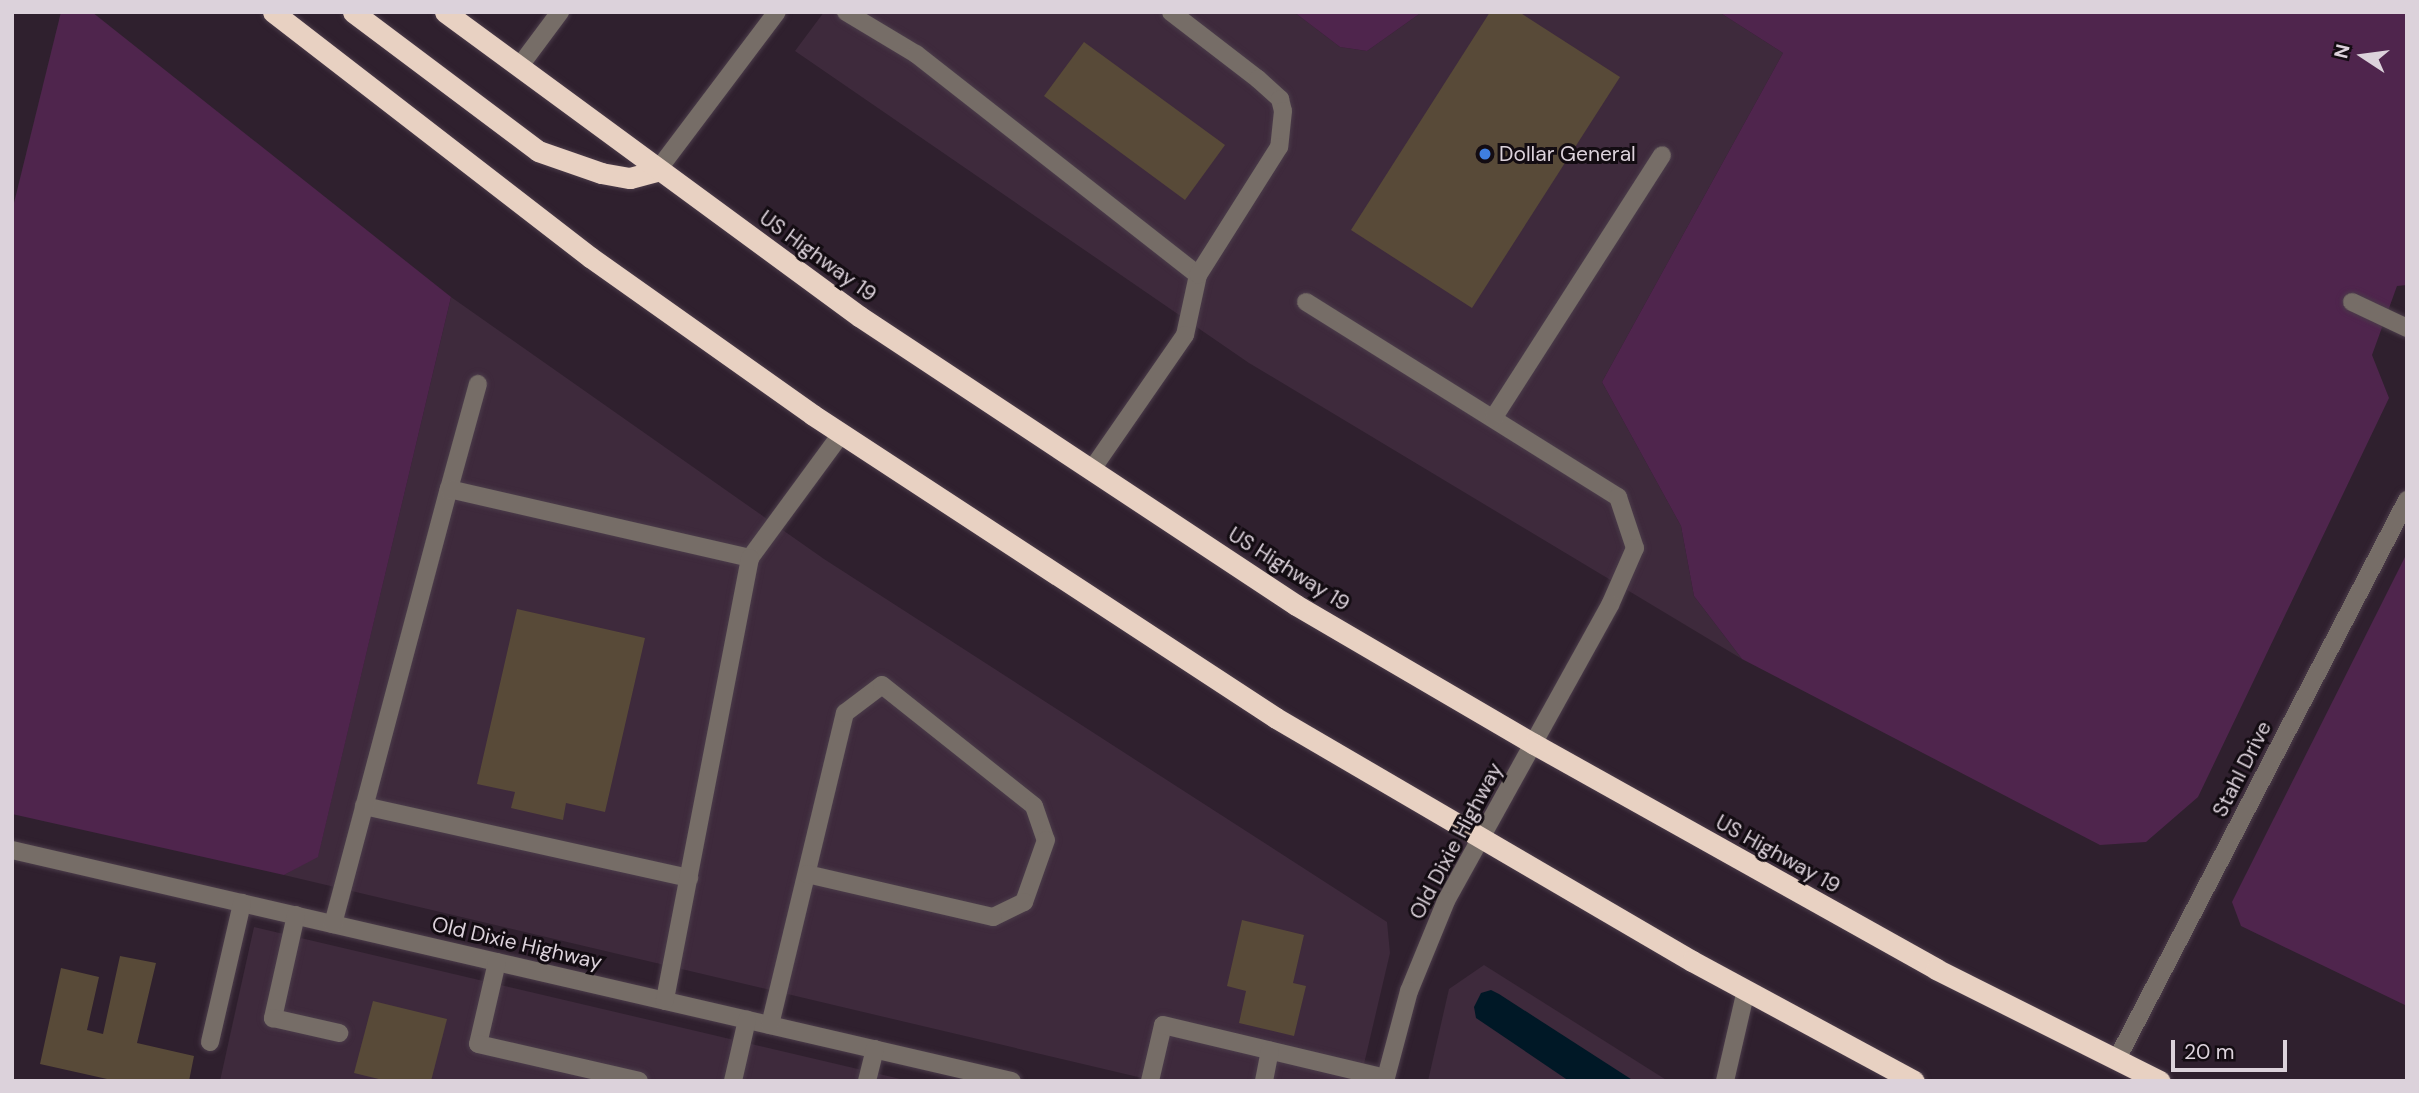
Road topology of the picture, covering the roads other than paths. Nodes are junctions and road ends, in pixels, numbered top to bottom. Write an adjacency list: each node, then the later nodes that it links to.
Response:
1 (273, 12): 17 (highway)
2 (353, 12): 10 (highway)
3 (446, 12): 8 (highway, US Highway 19)
4 (560, 12): 8 (street)
5 (777, 12): 10 (street)
6 (846, 12): 11 (street)
7 (1171, 12): 11 (street)
8 (519, 67): 10 (highway, US Highway 19)
9 (1661, 155): 16 (street)
10 (657, 171): 18 (highway, US Highway 19)
11 (1198, 275): 18 (street)
12 (1306, 302): 16 (street, Old Dixie Highway)
13 (2352, 302): 14 (street)
14 (2407, 328)
15 (478, 384): 19 (street)
16 (1494, 417): 22 (street, Old Dixie Highway)
17 (841, 434): 21 (street); 24 (highway)
18 (1091, 471): 22 (highway, US Highway 19)
19 (449, 489): 21 (street); 23 (street)
20 (2407, 500): 40 (street, Stahl Drive)
21 (750, 558): 27 (street)
22 (1534, 744): 24 (street, Old Dixie Highway); 40 (highway, US Highway 19)
23 (364, 806): 27 (street); 30 (street)
24 (1481, 839): 32 (highway); 41 (street, Old Dixie Highway)
25 (12, 850): 28 (street, Old Dixie Highway)
26 (807, 874): 26 (street); 35 (street)
27 (689, 878): 33 (street)
28 (242, 903): 29 (street, Old Dixie Highway); 37 (street)
29 (296, 915): 30 (street, Old Dixie Highway); 36 (street)
30 (332, 924): 31 (street, Old Dixie Highway)
31 (497, 962): 33 (street, Old Dixie Highway); 43 (street)
32 (1746, 990): 48 (street); 49 (highway)
33 (665, 1001): 34 (street, Old Dixie Highway)
34 (747, 1020): 35 (street, Old Dixie Highway); 44 (street)
35 (770, 1025): 38 (street, Old Dixie Highway)
36 (339, 1033)
37 (210, 1042)
38 (875, 1049): 42 (street, Old Dixie Highway); 45 (street)
39 (1270, 1051): 41 (street); 46 (street); 47 (street)
40 (2117, 1059): 50 (highway, US Highway 19)
41 (1386, 1079)
42 (1001, 1080)
43 (639, 1081)
44 (733, 1081)
45 (867, 1081)
46 (1150, 1081)
47 (1264, 1081)
48 (1725, 1081)
49 (1914, 1081)
50 (2160, 1081)

